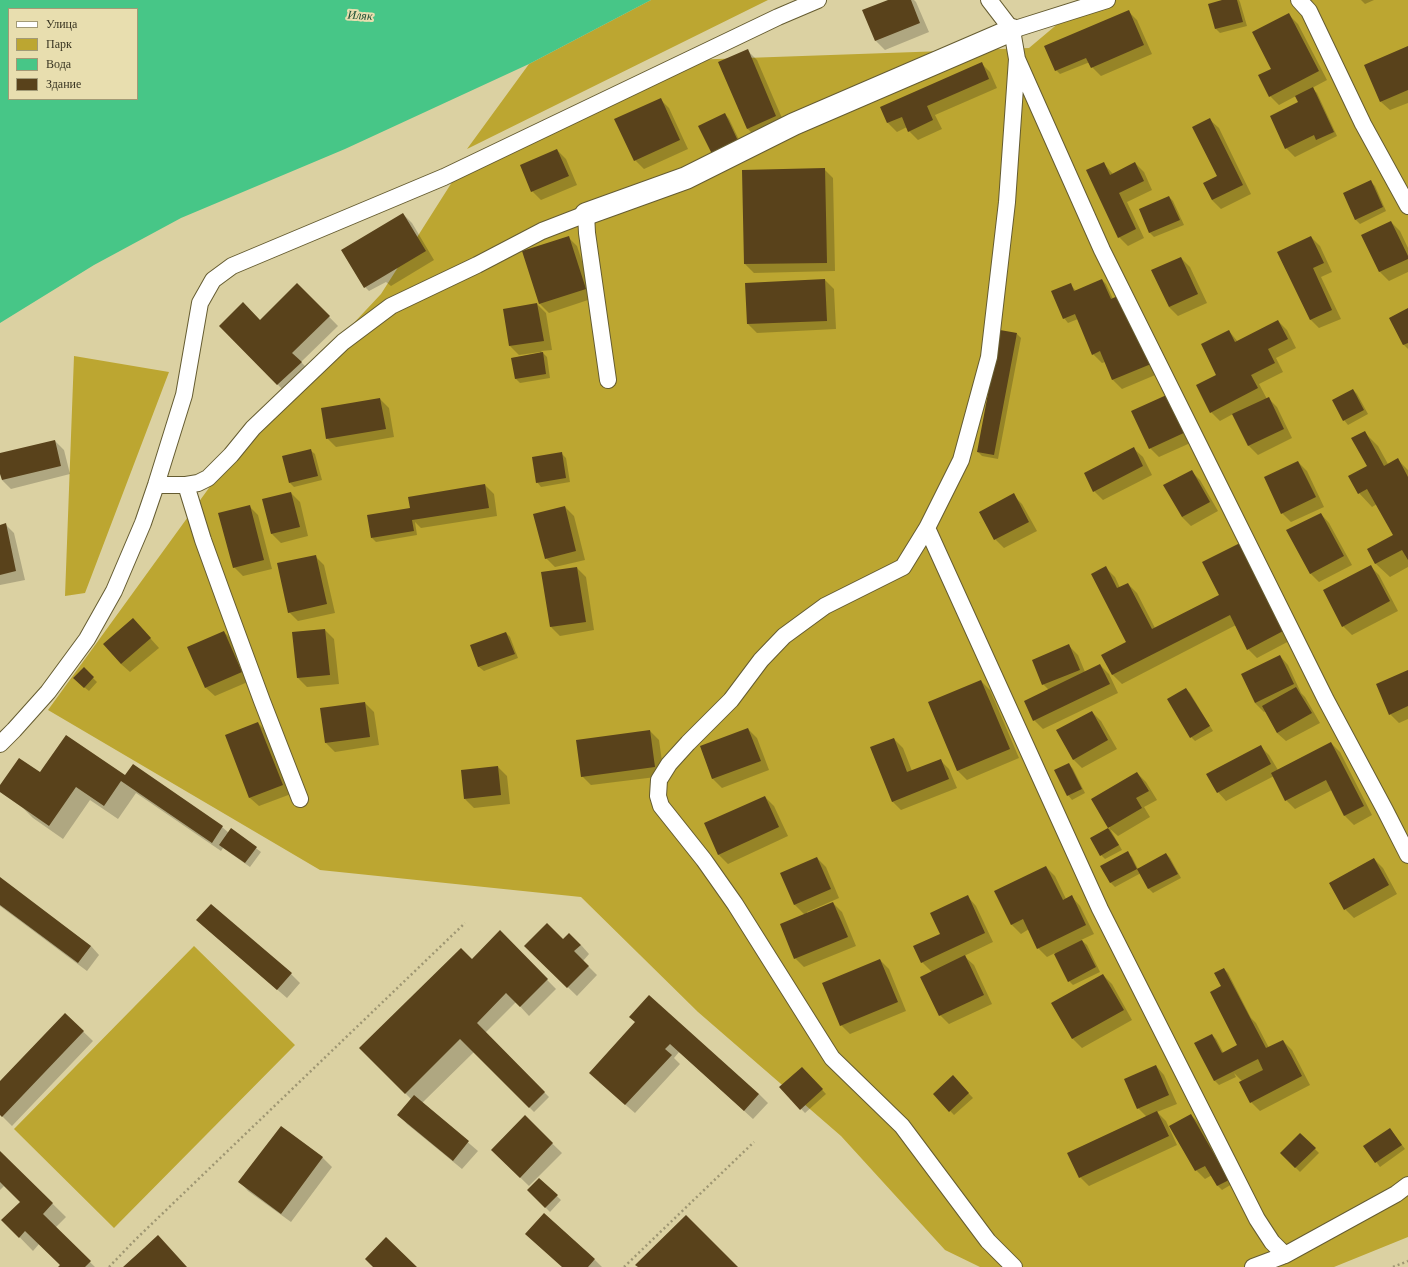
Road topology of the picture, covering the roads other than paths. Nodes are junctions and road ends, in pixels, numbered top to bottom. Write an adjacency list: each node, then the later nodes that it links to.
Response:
1 (818, 0): 10 (lane)
2 (989, 0): 5 (lane)
3 (1107, 0): 5 (lane)
4 (1299, 0): 7 (lane)
5 (1012, 30): 6 (lane); 8 (street)
6 (1017, 58): 12 (lane); 15 (lane)
7 (1408, 206)
8 (586, 214): 9 (lane); 11 (lane)
9 (608, 380)
10 (156, 485): 11 (lane); 13 (lane)
11 (186, 485): 14 (lane)
12 (927, 528): 17 (lane); 18 (lane)
13 (0, 744)
14 (300, 799)
15 (1408, 855)
16 (1408, 1185): 17 (lane)
17 (1285, 1255): 19 (lane)
18 (1014, 1267)
19 (1253, 1267)

